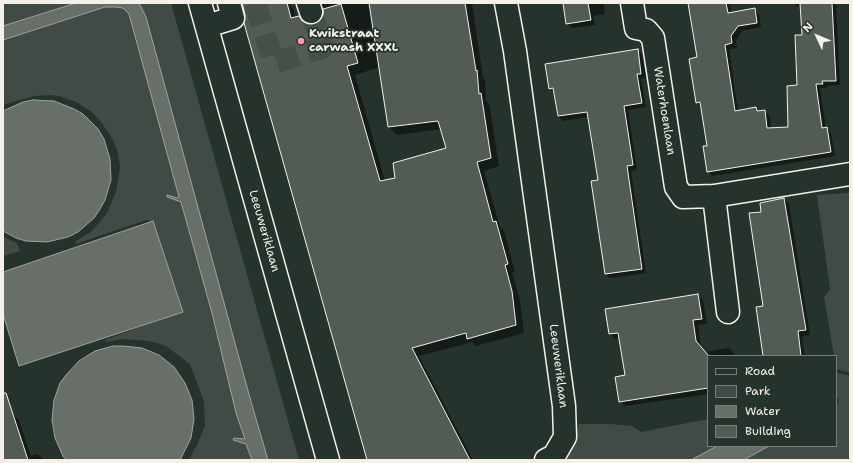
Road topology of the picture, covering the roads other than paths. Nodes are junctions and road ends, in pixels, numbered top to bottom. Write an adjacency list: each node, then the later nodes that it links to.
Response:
1 (200, 3): 5 (street, Leeuweriklaan)
2 (229, 3): 5 (street)
3 (506, 3): 10 (street, Leeuweriklaan)
4 (632, 3): 7 (street, Waterhoenlaan)
5 (207, 26): 9 (street, Leeuweriklaan)
6 (850, 174): 7 (street, Waterhoenlaan)
7 (714, 196): 8 (street)
8 (728, 312)
9 (328, 460)
10 (546, 460)

